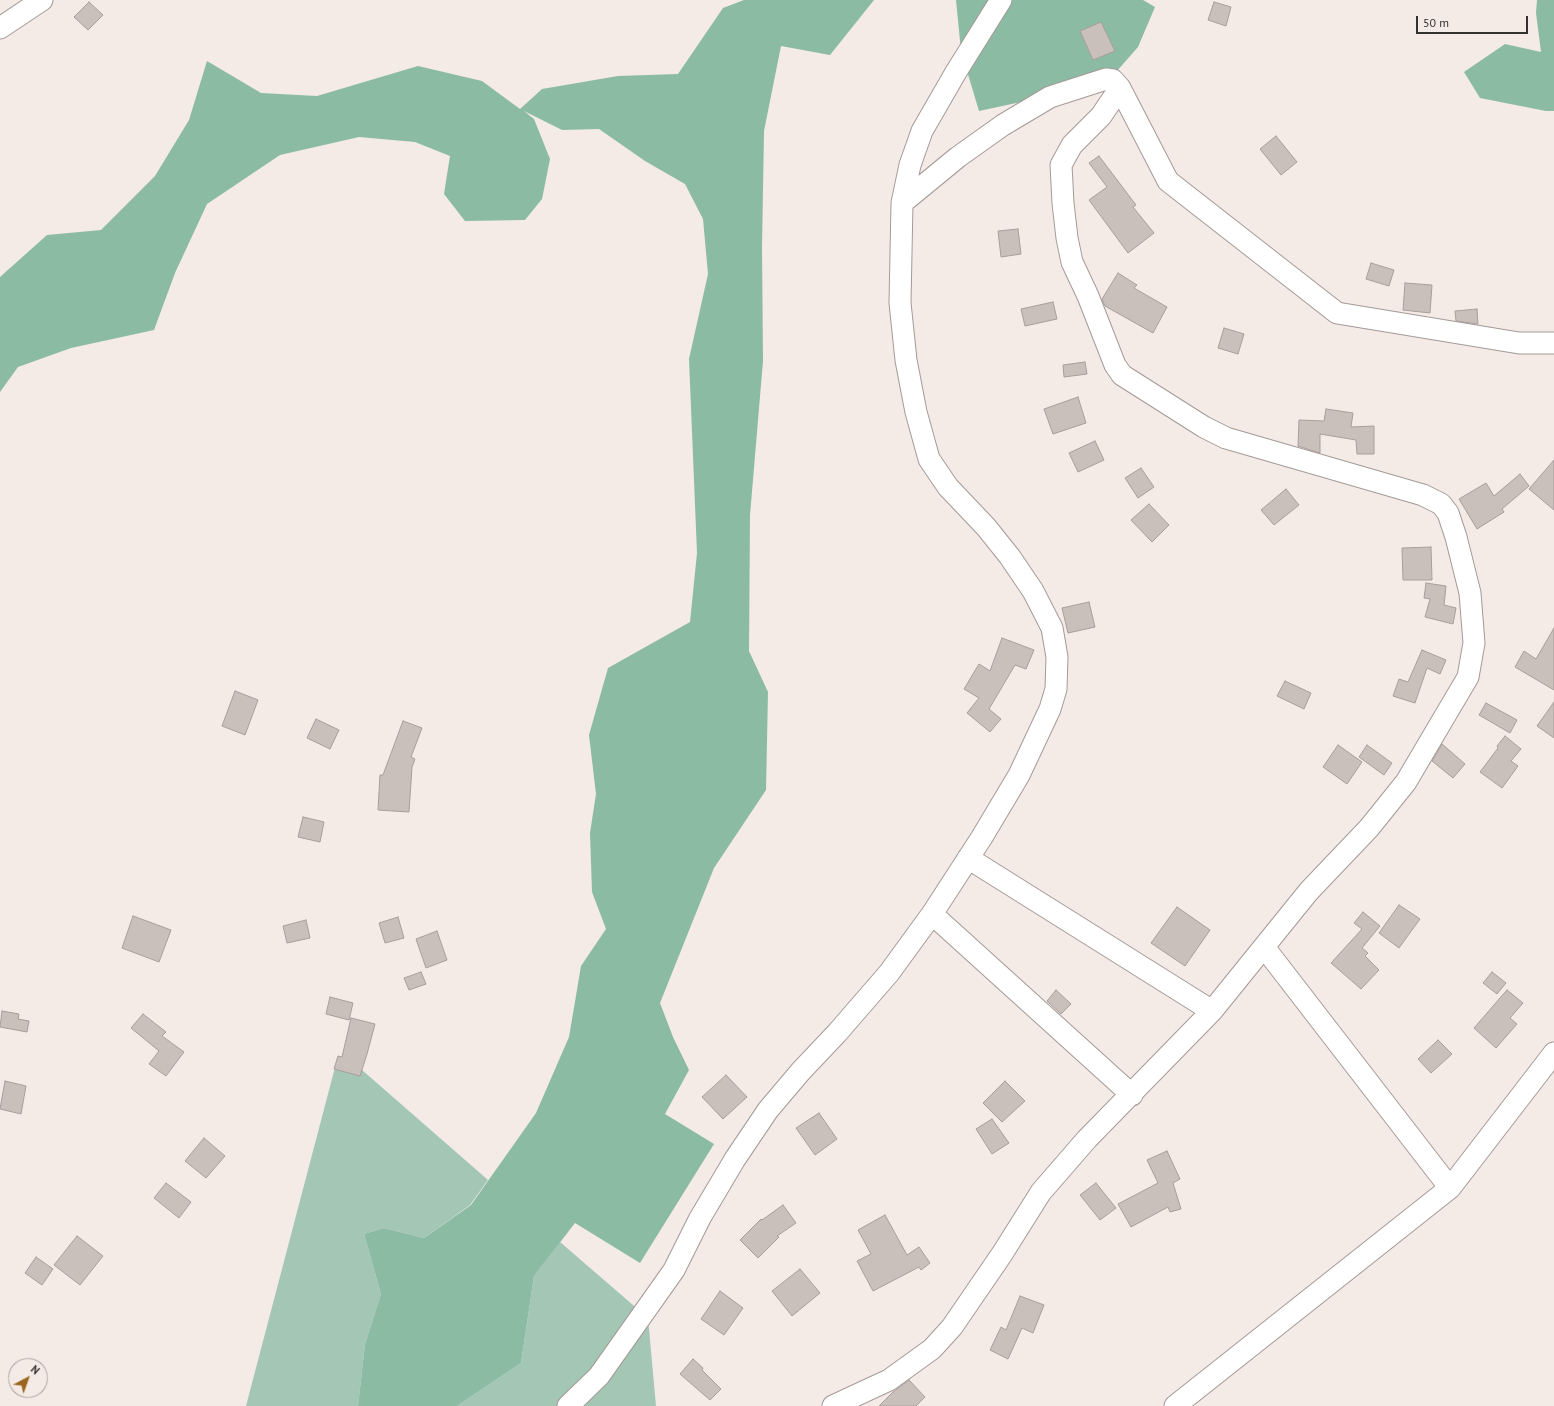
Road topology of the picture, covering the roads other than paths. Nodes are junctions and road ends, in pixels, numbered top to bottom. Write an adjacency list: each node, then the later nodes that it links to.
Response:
1 (42, 0): 3 (street)
2 (1001, 0): 5 (street)
3 (0, 28)
4 (1120, 88): 5 (street); 6 (street); 9 (street)
5 (902, 203): 7 (street)
6 (1554, 343)
7 (968, 858): 8 (street); 10 (street)
8 (932, 914): 12 (street); 14 (street)
9 (1264, 946): 10 (street); 13 (street)
10 (1212, 1011): 12 (street)
11 (1554, 1053): 13 (street)
12 (1132, 1095): 15 (street)
13 (1450, 1188): 16 (street)
14 (568, 1406)
15 (833, 1406)
16 (1175, 1406)

